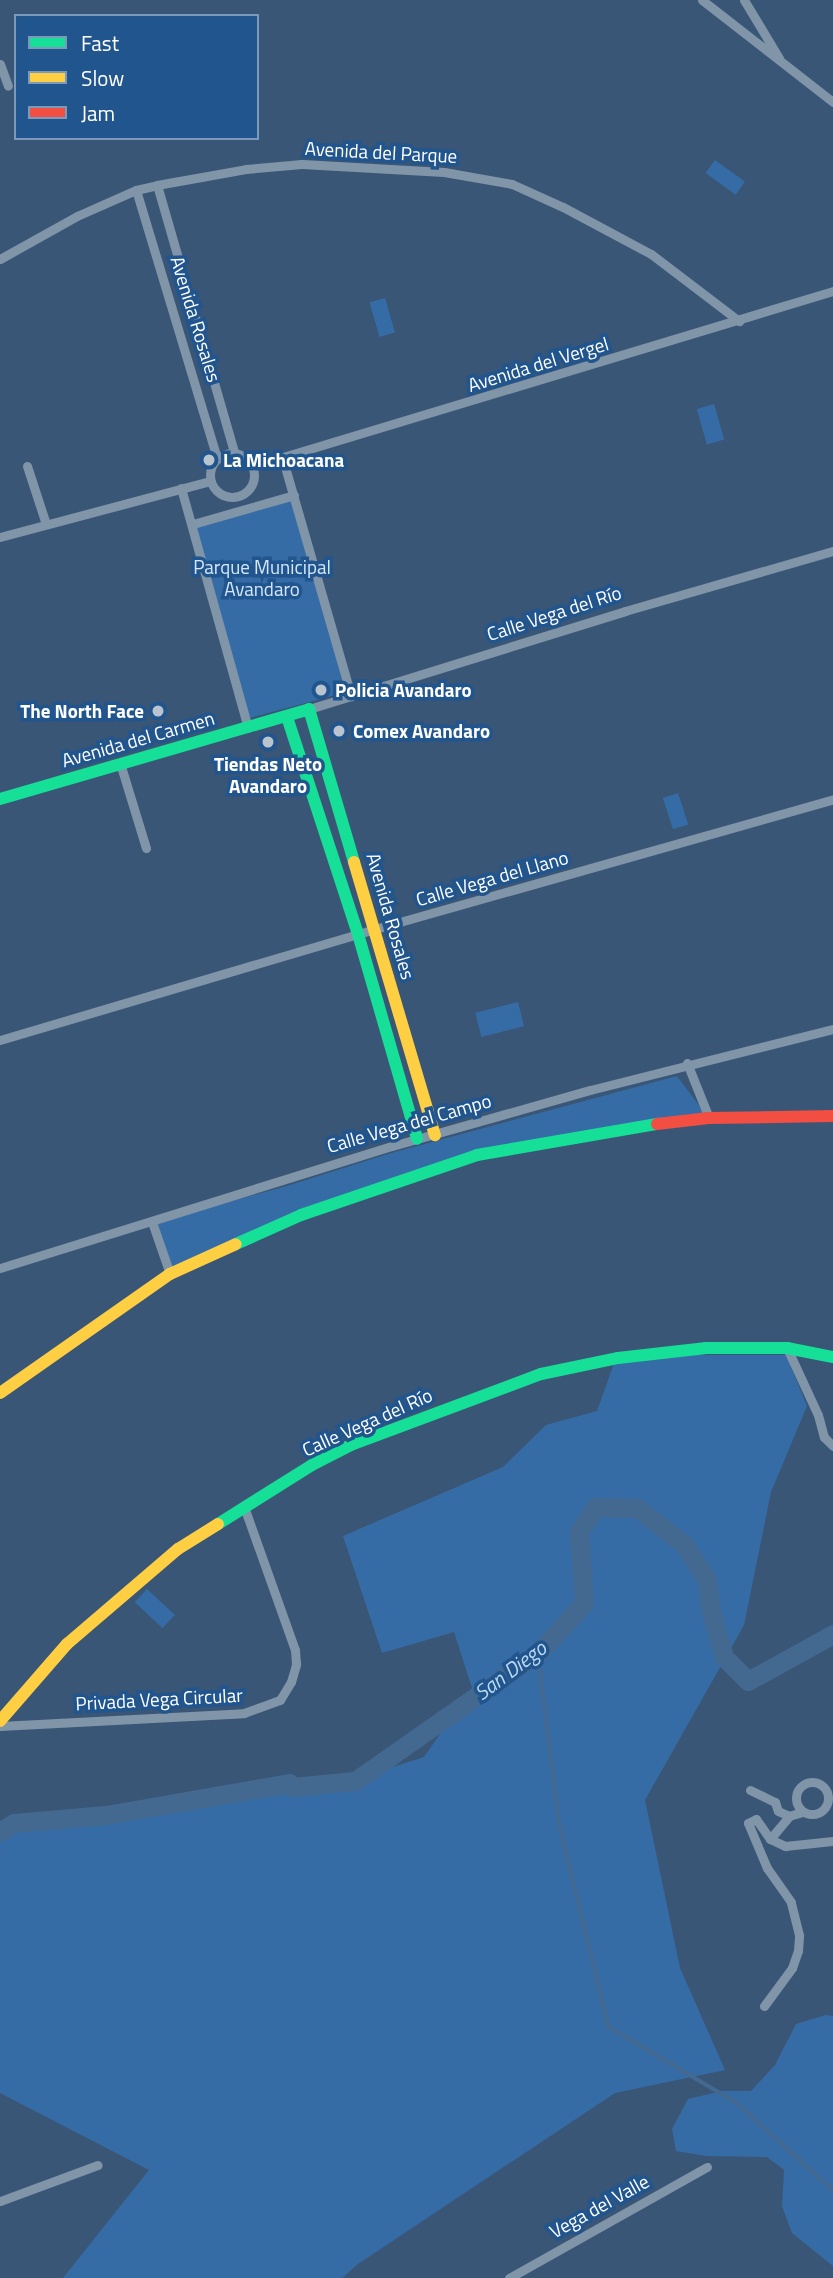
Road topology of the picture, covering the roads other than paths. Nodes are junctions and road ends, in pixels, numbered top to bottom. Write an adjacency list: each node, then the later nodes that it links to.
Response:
1 (702, 0): 4 (street)
2 (744, 0): 4 (street)
3 (0, 64): 5 (street)
4 (783, 64): 6 (street)
5 (8, 86)
6 (833, 102)
7 (157, 184): 8 (street, Avenida del Parque); 11 (street, Avenida del Parque); 12 (street, Avenida Rosales)
8 (136, 190): 9 (street, Avenida del Parque); 13 (street, Avenida Rosales)
9 (0, 259)
10 (833, 292): 11 (street, Avenida del Vergel)
11 (739, 321): 16 (street, Avenida del Vergel)
12 (195, 325): 13 (street); 14 (street, Avenida Rosales)
13 (180, 330): 15 (street, Avenida Rosales)
14 (234, 452): 15 (street); 18 (street)
15 (217, 459): 19 (street)
16 (283, 460): 18 (street, Avenida del Vergel); 21 (street)
17 (27, 466): 24 (street)
18 (253, 466): 22 (street)
19 (211, 481): 20 (street); 22 (street)
20 (181, 488): 24 (street); 25 (street)
21 (294, 495): 23 (street); 28 (street)
22 (239, 496): 23 (street)
23 (244, 509): 25 (street)
24 (46, 524): 26 (street)
25 (193, 524): 31 (street)
26 (0, 537)
27 (833, 551): 28 (street, Calle Vega del Río)
28 (351, 696): 29 (street, Calle Vega del Río)
29 (309, 709): 30 (street, Calle Vega del Río); 36 (street, Avenida Rosales)
30 (287, 717): 31 (street, Avenida del Carmen); 37 (street, Avenida Rosales)
31 (248, 728): 32 (street, Avenida del Carmen)
32 (120, 763): 33 (street, Avenida del Carmen); 35 (street)
33 (0, 799)
34 (833, 799): 36 (street, Calle Vega del Llano)
35 (146, 848)
36 (375, 929): 37 (street, Calle Vega del Llano); 43 (street, Avenida Rosales)
37 (358, 934): 39 (street, Calle Vega del Llano); 44 (street, Avenida Rosales)
38 (833, 1030): 40 (street, Calle Vega del Campo)
39 (0, 1040)
40 (687, 1063): 42 (street); 43 (street, Calle Vega del Campo)
41 (833, 1116): 42 (street)
42 (709, 1118): 47 (street)
43 (435, 1135): 44 (street, Calle Vega del Campo)
44 (417, 1139): 45 (street, Calle Vega del Campo)
45 (152, 1222): 46 (street, Calle Vega del Campo); 47 (street)
46 (0, 1268)
47 (170, 1274): 50 (street)
48 (787, 1348): 49 (street, Calle Vega del Río); 51 (street); 52 (street, Calle Vega del Río)
49 (833, 1357)
50 (0, 1394)
51 (833, 1446)
52 (244, 1507): 53 (street, Calle Vega del Río); 53 (street, Privada Vega Circular)
53 (0, 1724)
54 (750, 1790): 56 (street)
55 (802, 1812): 56 (street)
56 (789, 1816): 57 (street)
57 (770, 1839): 58 (street); 59 (street)
58 (833, 1841)
59 (764, 2006)
60 (98, 2165): 62 (street)
61 (707, 2167): 63 (street, Vega del Valle)
62 (0, 2202)
63 (509, 2278)

